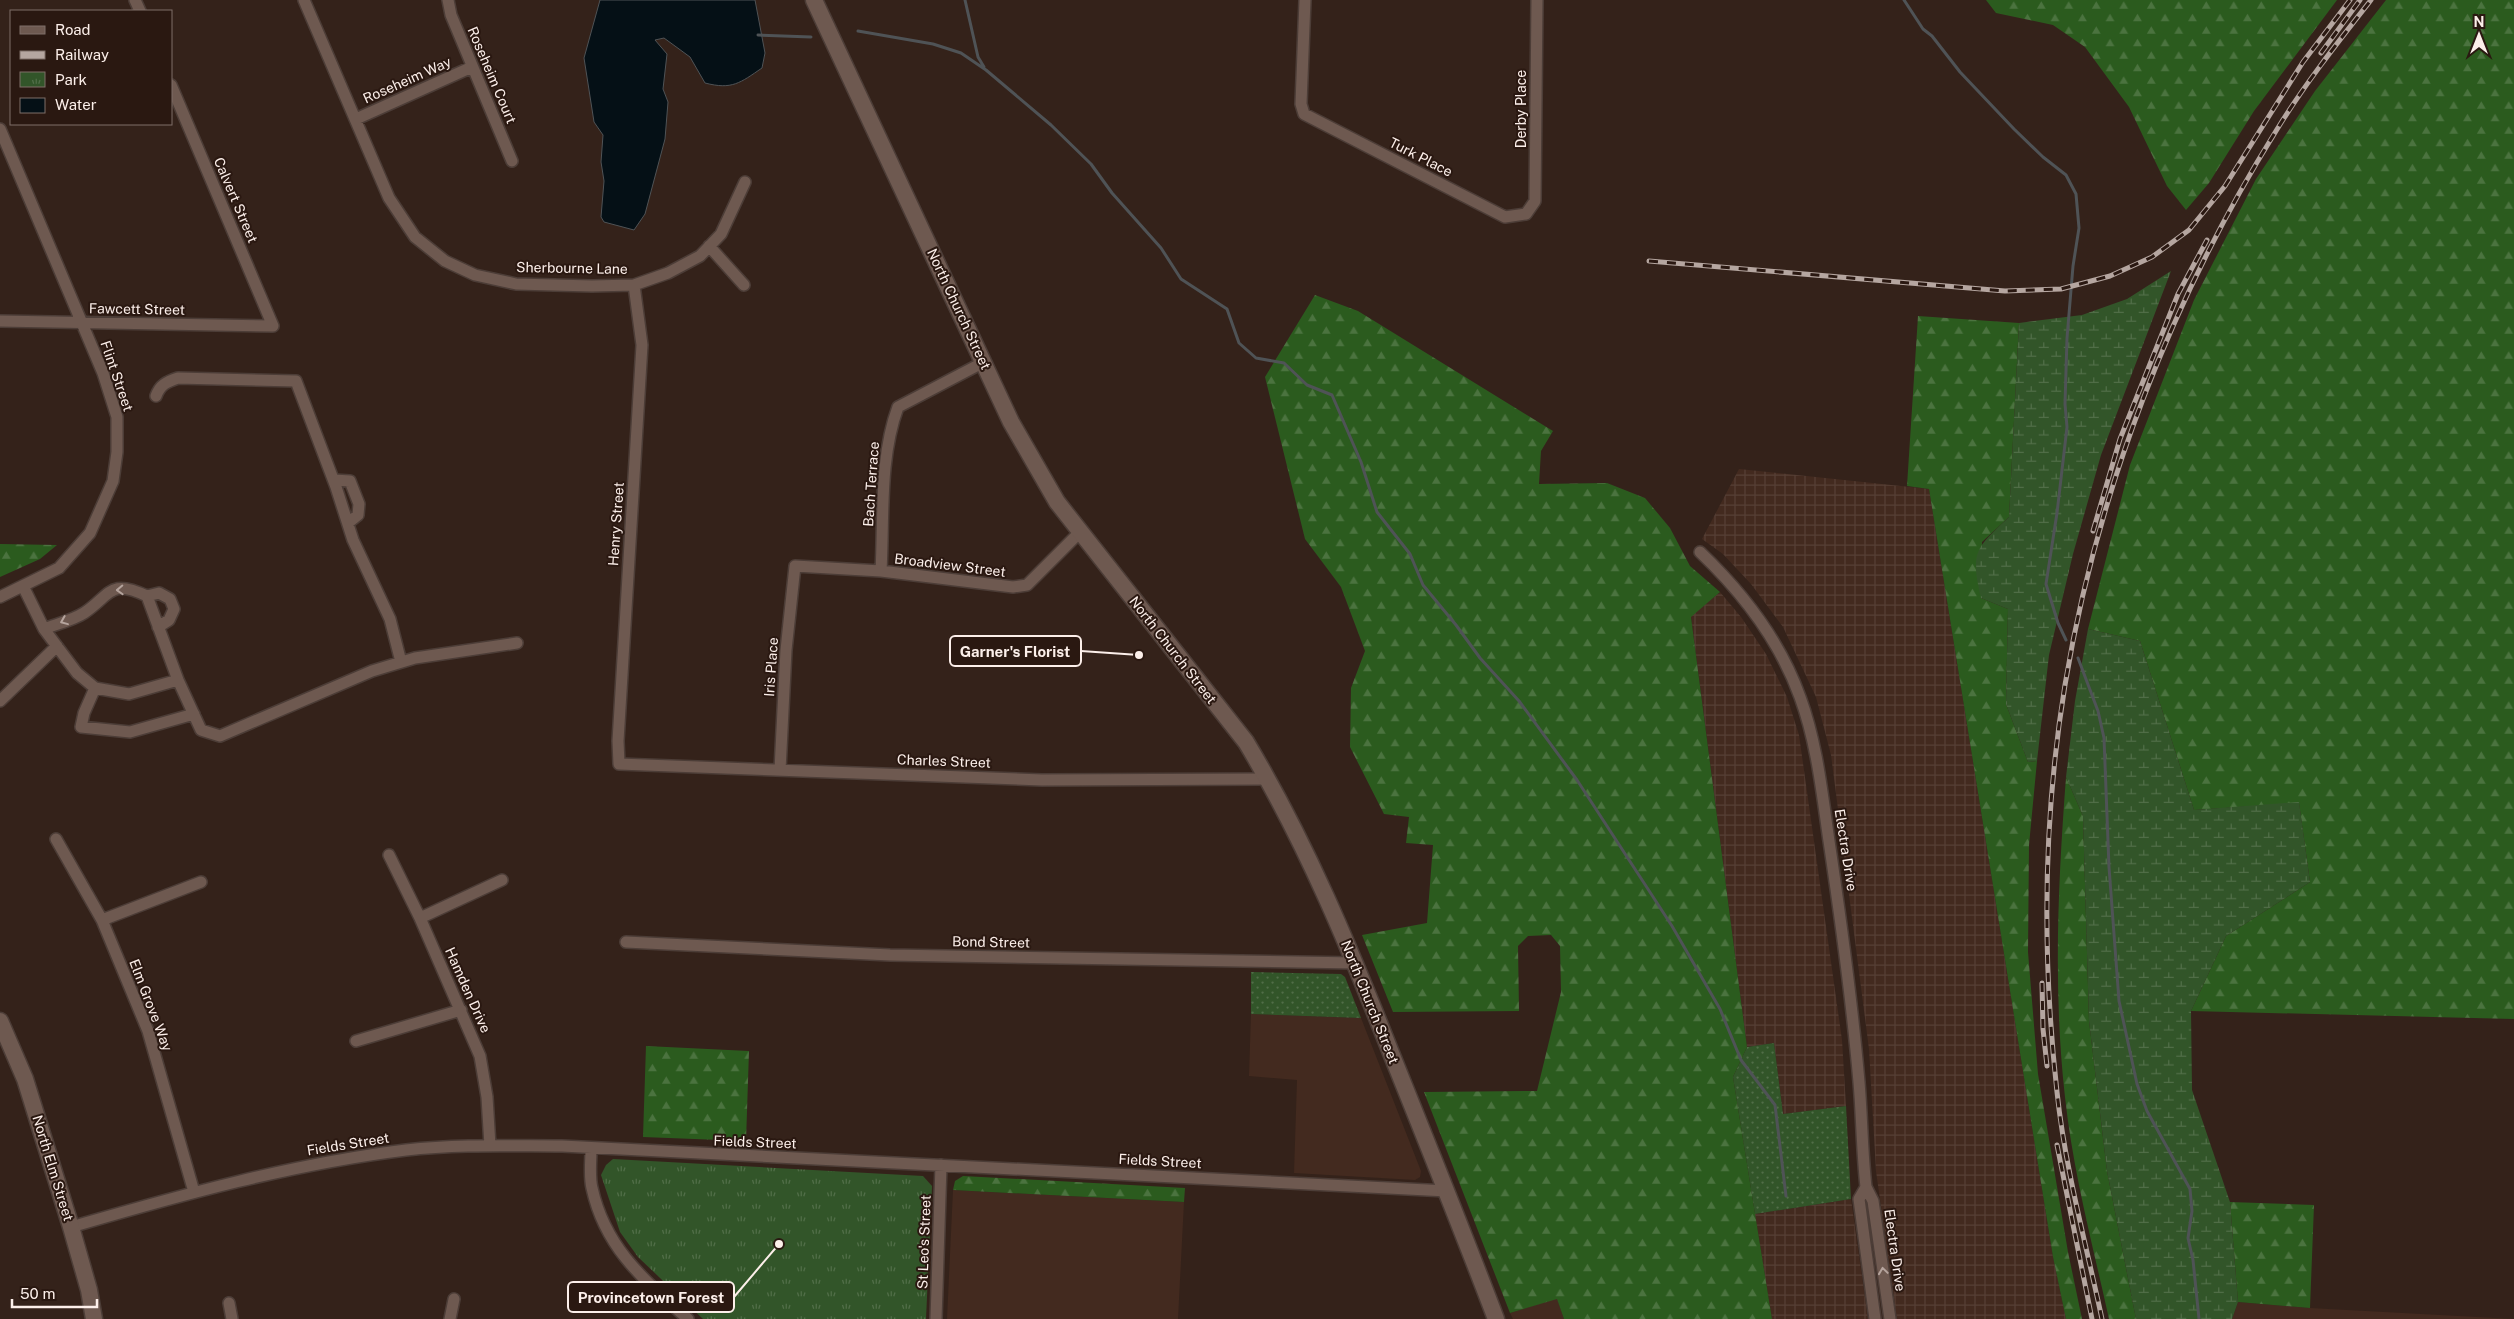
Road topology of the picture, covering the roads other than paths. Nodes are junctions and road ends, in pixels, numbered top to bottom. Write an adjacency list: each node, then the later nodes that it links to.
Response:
1 (304, 0): 8 (street, Sherbourne Lane)
2 (448, 0): 6 (street, Roseheim Court)
3 (814, 0): 19 (main road, North Church Street)
4 (1305, 0): 12 (street, Turk Place)
5 (1537, 0): 12 (street, Derby Place)
6 (472, 67): 8 (street, Roseheim Way); 10 (street, Roseheim Court)
7 (172, 87): 18 (street, Calvert Street)
8 (356, 119): 14 (street, Sherbourne Lane)
9 (0, 129): 17 (street, Flint Street)
10 (512, 161)
11 (745, 182): 13 (street, Sherbourne Lane)
12 (1526, 214)
13 (709, 246): 14 (street, Sherbourne Lane); 15 (street)
14 (634, 285): 39 (street, Henry Street)
15 (744, 285)
16 (0, 321): 17 (street, Fawcett Street)
17 (82, 322): 18 (street, Fawcett Street); 27 (street, Flint Street)
18 (274, 326)
19 (984, 362): 23 (main road, North Church Street); 26 (street, Bach Terrace)
20 (156, 396): 21 (street)
21 (334, 480): 22 (street); 22 (street)
22 (348, 522): 34 (street)
23 (1080, 532): 26 (street, Broadview Street); 41 (main road, North Church Street)
24 (1700, 552): 56 (street, Electra Drive)
25 (795, 566): 26 (street, Broadview Street); 40 (street, Iris Place)
26 (881, 571)
27 (23, 586): 29 (street, Flint Street); 31 (street)
28 (147, 596): 30 (street); 30 (street); 31 (street, one-way to 31)
29 (0, 597)
30 (158, 627): 35 (street)
31 (44, 629): 33 (street)
32 (517, 643): 34 (street)
33 (57, 646): 36 (street); 37 (street)
34 (401, 662): 38 (street)
35 (178, 680): 36 (street); 38 (street)
36 (95, 688): 38 (street)
37 (0, 701)
38 (194, 714)
39 (619, 764): 40 (street, Charles Street)
40 (780, 770): 41 (street, Charles Street)
41 (1268, 779): 49 (main road, North Church Street)
42 (56, 839): 47 (street, Elm Grove Way)
43 (389, 855): 46 (street, Hamden Drive)
44 (502, 880): 46 (street)
45 (201, 882): 47 (street)
46 (420, 918): 50 (street, Hamden Drive)
47 (102, 920): 58 (street, Elm Grove Way)
48 (626, 942): 49 (street, Bond Street)
49 (1355, 964): 57 (main road, North Church Street)
50 (461, 1010): 52 (street); 53 (street, Hamden Drive)
51 (0, 1021): 59 (main road, North Elm Street)
52 (356, 1041)
53 (490, 1146): 54 (street, Fields Street); 58 (street, Fields Street)
54 (591, 1149): 55 (street, Fields Street); 65 (street)
55 (941, 1165): 57 (street, Fields Street); 66 (street, St Leo's Street)
56 (1866, 1187): 68 (street, Electra Drive); 69 (street, Electra Drive, one-way to 56)
57 (1447, 1191): 67 (main road, North Church Street)
58 (194, 1192): 59 (street, Fields Street)
59 (71, 1226): 62 (main road, North Elm Street)
60 (454, 1299): 64 (street)
61 (229, 1303): 63 (street)
62 (94, 1319)
63 (232, 1319)
64 (450, 1319)
65 (688, 1319)
66 (936, 1319)
67 (1496, 1319)
68 (1875, 1319)
69 (1890, 1319)

